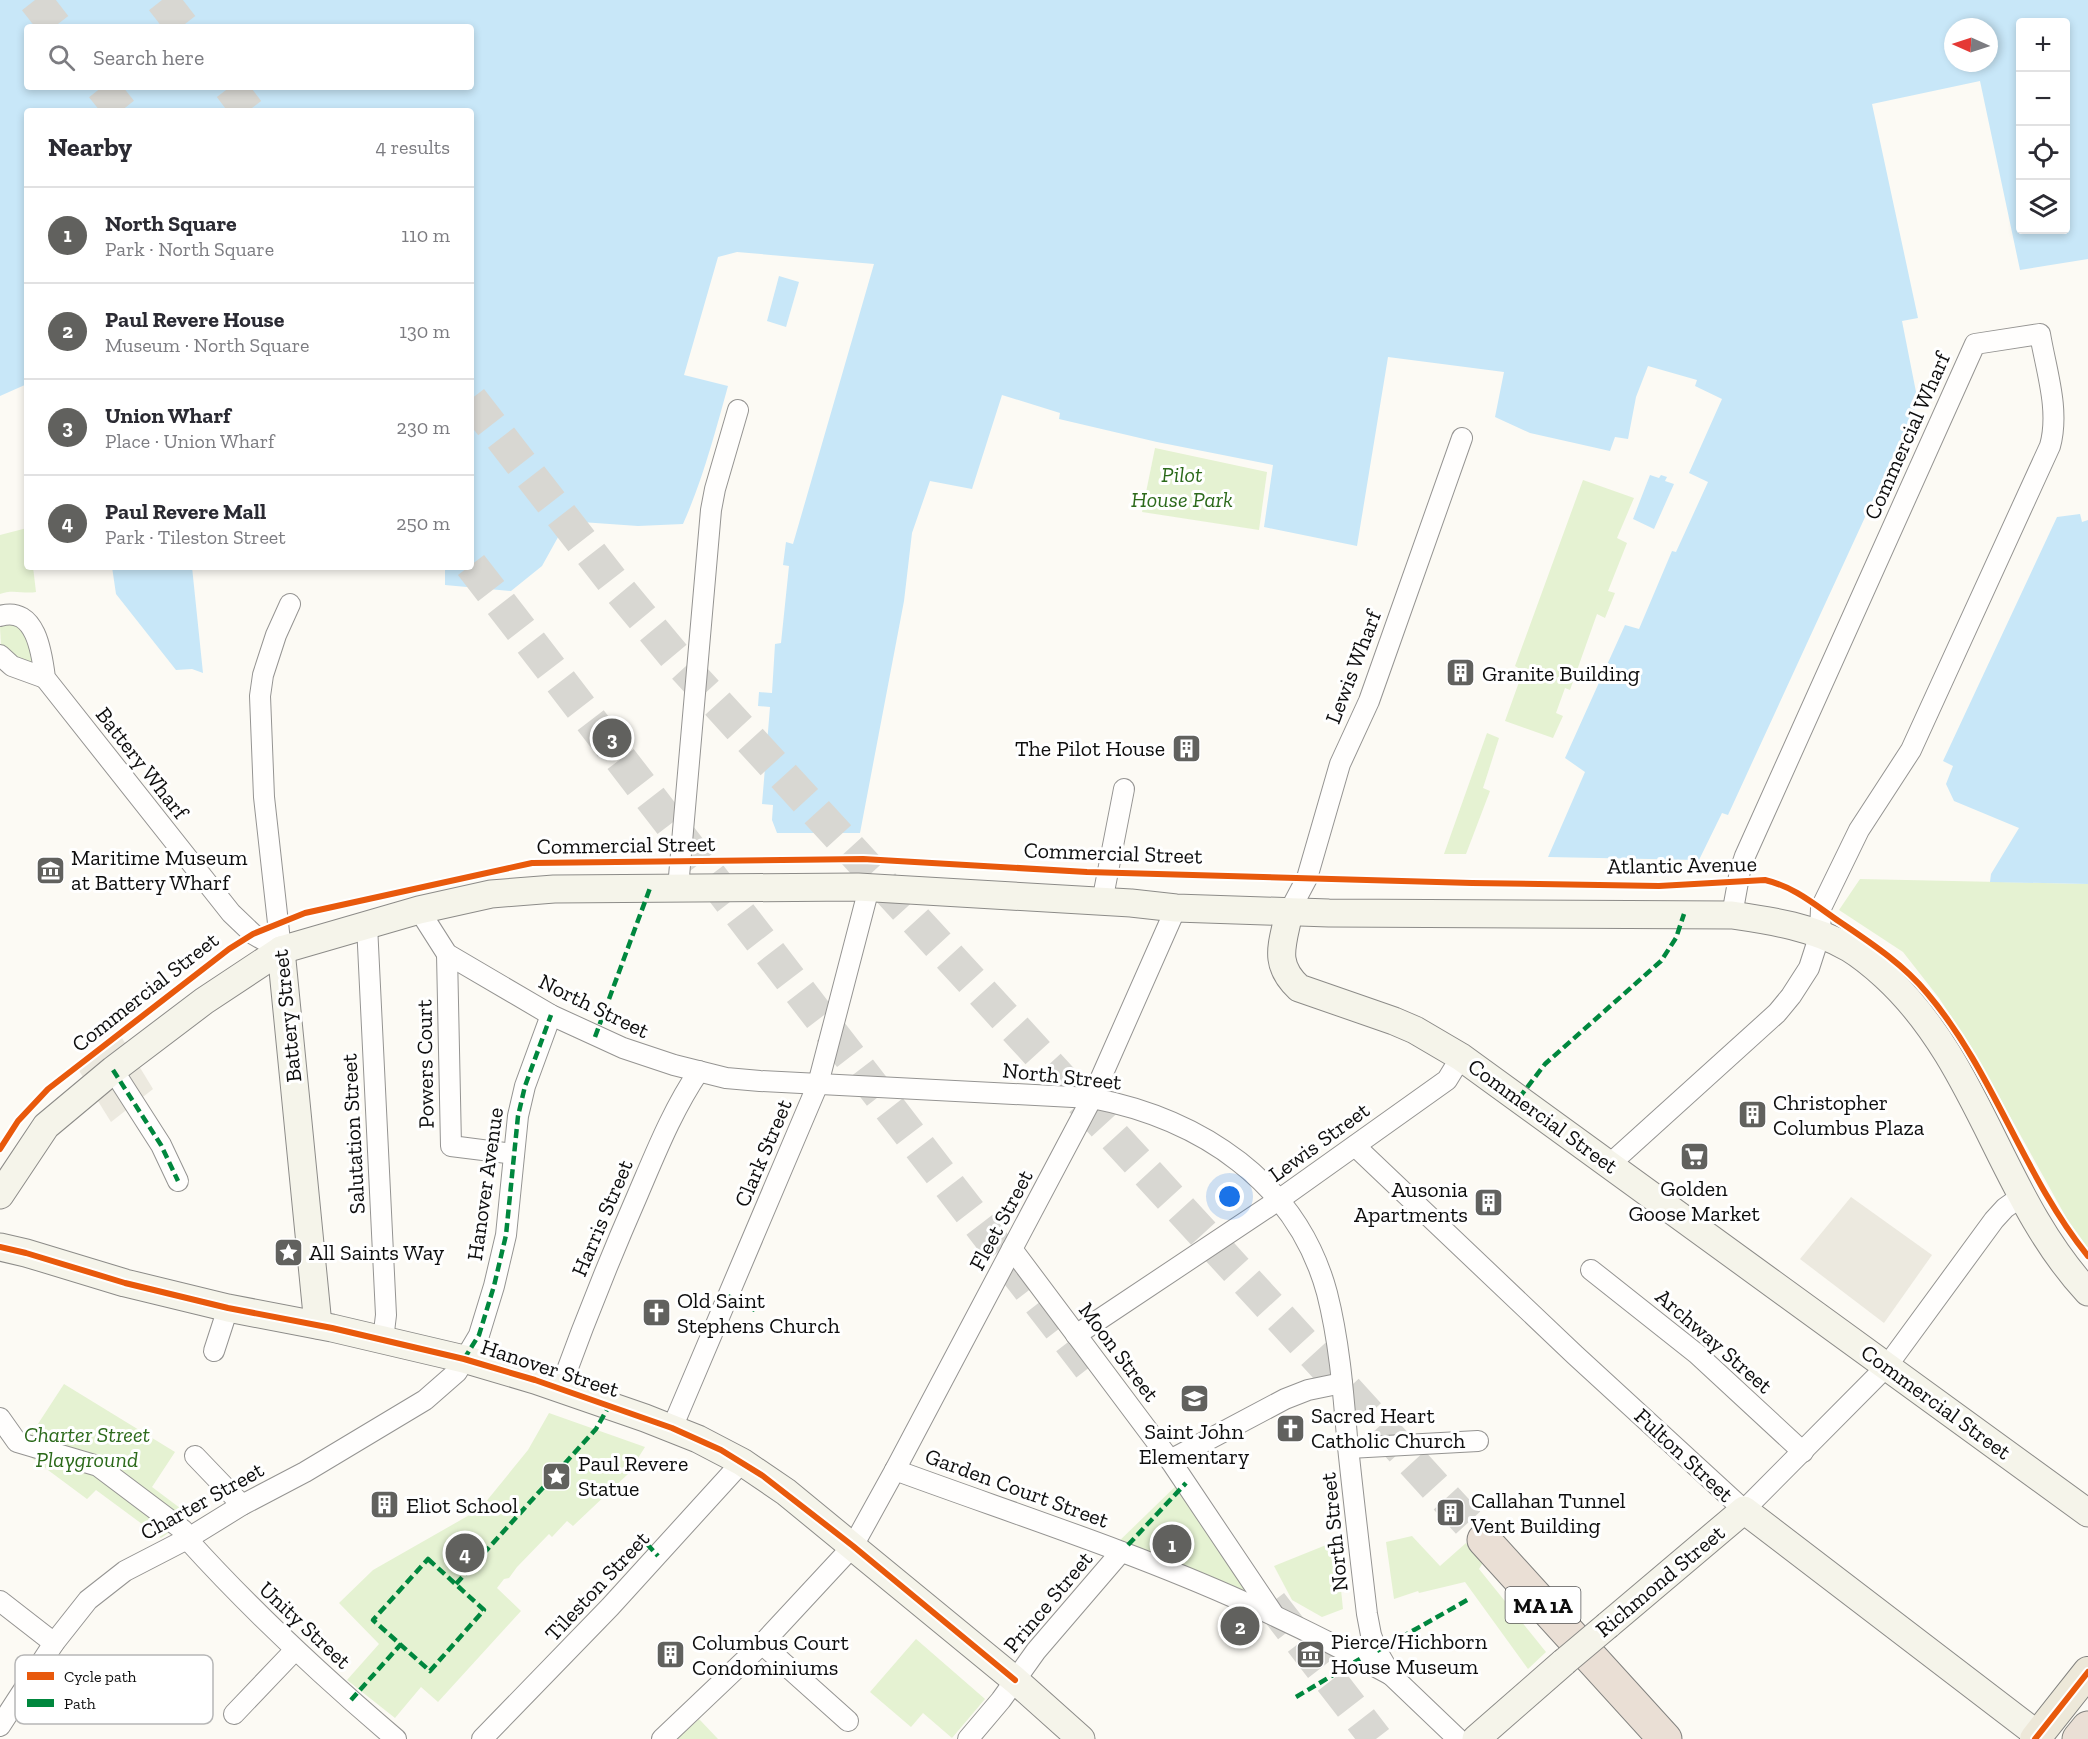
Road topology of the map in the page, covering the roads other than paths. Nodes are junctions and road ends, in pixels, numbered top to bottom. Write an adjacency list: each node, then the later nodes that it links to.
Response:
1 (738, 410): 8 (street)
2 (1462, 438): 13 (street, Lewis Wharf)
3 (290, 604): 17 (street, Battery Street)
4 (0, 616): 6 (street, Battery Wharf)
5 (0, 655): 6 (street)
6 (45, 678): 17 (street, Battery Wharf)
7 (1124, 789): 10 (street)
8 (678, 888): 9 (main road, Commercial Street); 12 (main road, Commercial Street)
9 (869, 888): 10 (main road, Commercial Street); 23 (street, Clark Street)
10 (1102, 902): 11 (main road, Commercial Street)
11 (1176, 908): 13 (main road, Commercial Street); 24 (street, Fleet Street)
12 (419, 910): 15 (main road, Commercial Street); 18 (street, North Street)
13 (1289, 912): 14 (main road); 20 (main road, Commercial Street)
14 (1732, 915): 16 (main road); 16 (street, Commercial Wharf)
15 (367, 925): 17 (main road, Commercial Street); 39 (street, Salutation Street)
16 (1820, 934): 27 (street); 30 (main road)
17 (281, 950): 21 (main road, Commercial Street); 37 (main road, Battery Street)
18 (447, 954): 19 (street, North Street); 26 (street, Powers Court)
19 (551, 1015): 22 (street, North Street); 26 (street, Hanover Avenue)
20 (1461, 1057): 25 (street, Lewis Street); 27 (main road, Commercial Street)
21 (113, 1070): 28 (street); 29 (main road, Commercial Street)
22 (699, 1071): 23 (street, North Street); 44 (street, Harris Street)
23 (818, 1084): 24 (street, North Street); 46 (street, Clark Street)
24 (1092, 1098): 31 (street, North Street); 33 (street, Fleet Street)
25 (1355, 1146): 31 (street, Lewis Street); 55 (street, Fulton Street)
26 (513, 1154): 41 (street, Hanover Avenue)
27 (1610, 1164): 42 (main road, Commercial Street)
28 (178, 1181)
29 (0, 1195)
30 (2022, 1196): 35 (main road); 42 (street, Richmond Street)
31 (1280, 1199): 38 (street, Lewis Street); 43 (street, North Street)
32 (0, 1247): 36 (main road, Hanover Street)
33 (1012, 1250): 38 (street, Moon Street); 53 (street, Fleet Street)
34 (1591, 1270): 49 (street, Archway Street)
35 (2088, 1292)
36 (228, 1308): 37 (main road, Hanover Street); 40 (street)
37 (318, 1325): 39 (main road, Hanover Street)
38 (1076, 1335): 51 (street, Moon Street)
39 (383, 1340): 41 (main road, Hanover Street)
40 (214, 1351)
41 (464, 1359): 44 (main road, Hanover Street); 54 (street, Charter Street)
42 (1887, 1366): 49 (street, Richmond Street); 56 (main road, Commercial Street)
43 (1342, 1383): 48 (street, North Street); 51 (street)
44 (560, 1389): 46 (main road, Hanover Street)
45 (0, 1418): 57 (street, Unity Street)
46 (672, 1428): 52 (main road, Hanover Street)
47 (1478, 1441): 48 (street)
48 (1348, 1448): 68 (street, North Street)
49 (1803, 1452): 55 (street, Richmond Street)
50 (195, 1456): 54 (street)
51 (1170, 1460): 62 (street, Moon Street)
52 (742, 1462): 59 (main road, Hanover Street); 79 (street, Tileston Street)
53 (896, 1470): 59 (street, Fleet Street); 60 (street, Garden Court Street)
54 (242, 1505): 57 (street, Charter Street)
55 (1744, 1510): 76 (main road, Fulton Street); 84 (main road, Richmond Street, bridge)
56 (2088, 1513)
57 (185, 1535): 63 (street, Charter Street); 65 (street, Unity Street)
58 (1484, 1540): 85 (highway, MA 1A)
59 (852, 1546): 64 (street, Fleet Street); 69 (main road, Hanover Street)
60 (1121, 1551): 62 (street, Garden Court Street); 69 (street, Prince Street)
61 (0, 1601): 63 (street)
62 (1275, 1616): 68 (street, Garden Court Street)
63 (54, 1643): 66 (street, Charter Street)
64 (762, 1644): 72 (street); 80 (street, Fleet Street)
65 (295, 1650): 71 (street); 78 (street, Unity Street)
66 (46, 1655)
67 (2088, 1672): 76 (main road)
68 (1391, 1675): 83 (street, North Street)
69 (1015, 1680): 81 (street, Prince Street); 82 (main road, Hanover Street)
70 (15, 1703): 73 (street, Charter Street)
71 (234, 1714)
72 (848, 1721)
73 (0, 1726)
74 (2088, 1728): 86 (highway)
75 (0, 1733): 77 (street)
76 (2037, 1737)
77 (11, 1739)
78 (396, 1739)
79 (482, 1739)
80 (662, 1739)
81 (968, 1739)
82 (1081, 1739)
83 (1458, 1739)
84 (1476, 1739)
85 (1665, 1739)
86 (2079, 1739)

